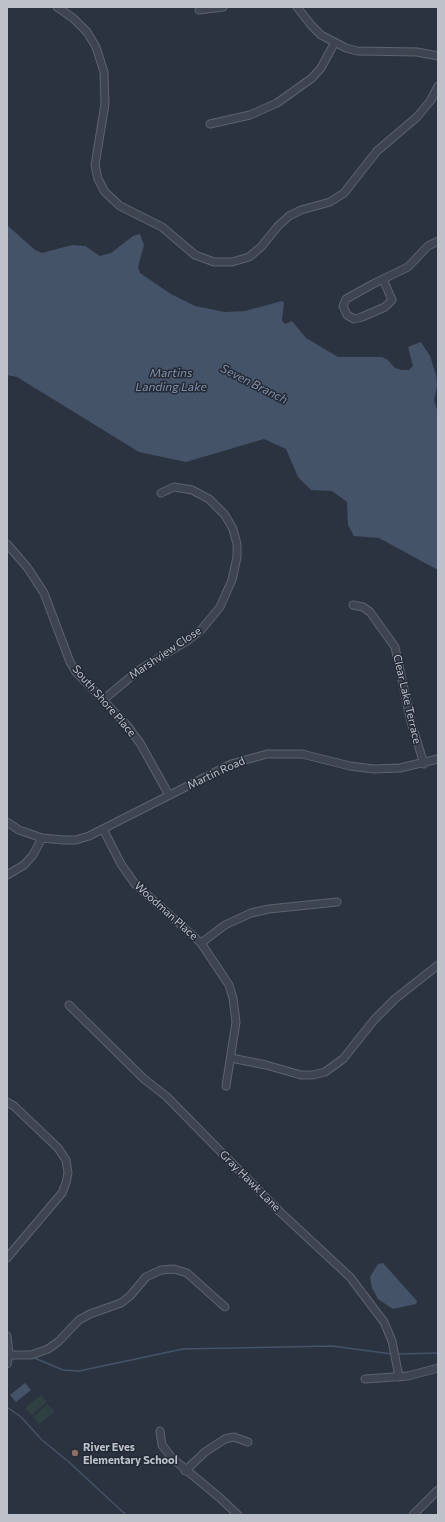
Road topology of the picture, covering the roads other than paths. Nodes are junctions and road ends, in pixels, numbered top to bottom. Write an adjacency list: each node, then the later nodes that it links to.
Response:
1 (57, 7): 7 (street)
2 (223, 7): 4 (street)
3 (297, 7): 5 (street)
4 (199, 10)
5 (334, 44): 6 (street); 8 (street)
6 (438, 56)
7 (438, 86)
8 (210, 124)
9 (438, 241): 10 (street)
10 (383, 279): 10 (street)
11 (161, 493): 14 (street, Marshview Close)
12 (7, 544): 14 (street, South Shore Place)
13 (353, 605): 16 (street, Clear Lake Terrace)
14 (103, 700): 17 (street, South Shore Place)
15 (438, 759): 16 (street, Martin Road)
16 (424, 764): 17 (street, Martin Road)
17 (169, 795): 19 (street, Martin Road)
18 (7, 822): 20 (street, Martin Road)
19 (103, 829): 20 (street, Martin Road); 23 (street, Woodman Place)
20 (42, 838): 21 (street)
21 (7, 875)
22 (338, 902): 23 (street)
23 (201, 943): 26 (street, Woodman Place)
24 (438, 965): 26 (street)
25 (69, 1005): 35 (street, Gray Hawk Lane)
26 (231, 1058): 27 (street, Woodman Place)
27 (226, 1086)
28 (7, 1102): 29 (street)
29 (7, 1258)
30 (225, 1307): 32 (street)
31 (7, 1336): 32 (street)
32 (9, 1355): 33 (street)
33 (7, 1364)
34 (438, 1368): 35 (street)
35 (399, 1377): 36 (street)
36 (365, 1379)
37 (160, 1431): 39 (street)
38 (248, 1442): 39 (street)
39 (185, 1470): 41 (street)
40 (438, 1490): 42 (street)
41 (238, 1515)
42 (413, 1515)

